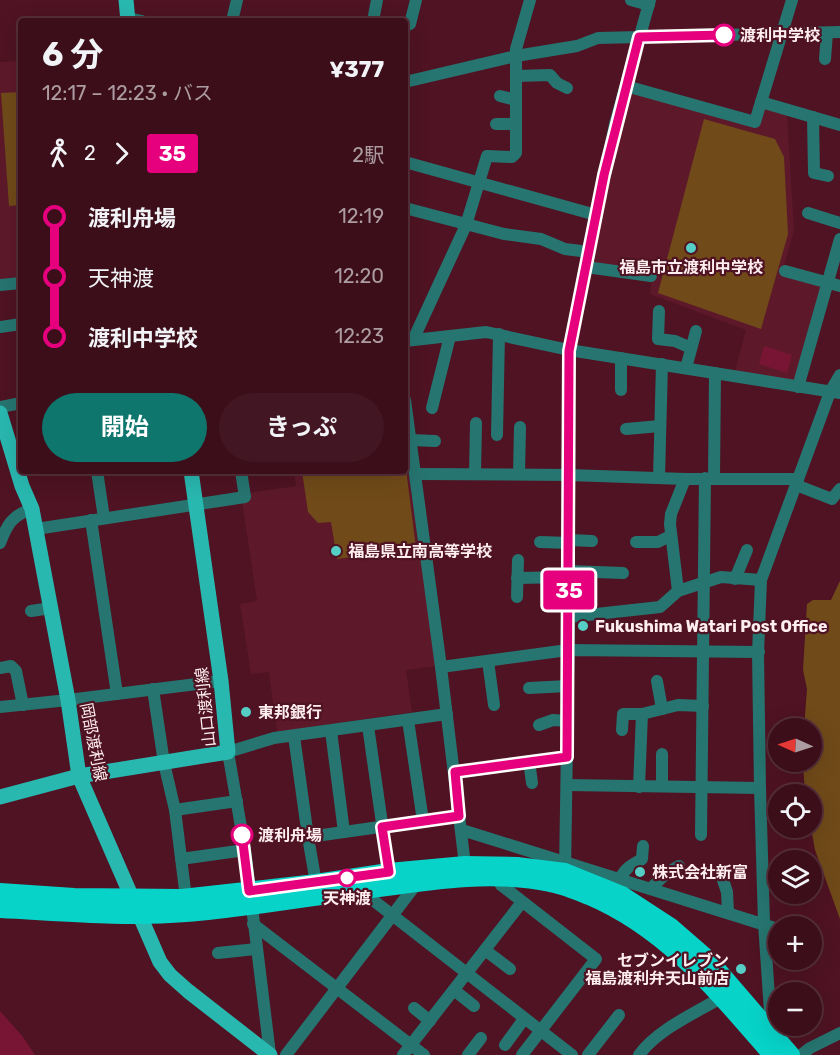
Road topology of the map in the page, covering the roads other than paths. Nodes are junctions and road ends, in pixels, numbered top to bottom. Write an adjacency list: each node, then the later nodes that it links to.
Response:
1 (126, 0): 9 (main road)
2 (237, 0): 10 (street)
3 (377, 0): 11 (street)
4 (416, 0): 12 (street)
5 (530, 0): 17 (street)
6 (631, 0): 8 (street)
7 (792, 0): 15 (street)
8 (650, 3): 16 (street)
9 (132, 18)
10 (233, 18)
11 (374, 18)
12 (408, 25)
13 (840, 32): 14 (street)
14 (827, 33): 15 (street); 18 (street)
15 (782, 34): 16 (street); 25 (street)
16 (639, 37): 17 (street); 21 (street)
17 (516, 56): 19 (street); 20 (street)
18 (825, 59)
19 (516, 76): 22 (street); 24 (street)
20 (408, 81)
21 (626, 86): 25 (street); 35 (street)
22 (567, 88)
23 (500, 96): 24 (street)
24 (516, 100): 28 (street)
25 (761, 102): 26 (street)
26 (813, 117): 29 (street); 31 (street)
27 (496, 123): 28 (street)
28 (516, 124): 32 (street)
29 (840, 125)
30 (408, 163): 32 (street)
31 (828, 176)
32 (478, 182): 35 (street); 37 (street)
33 (408, 209): 37 (street)
34 (808, 213): 36 (street)
35 (596, 215): 39 (street)
36 (840, 223)
37 (466, 225): 39 (street); 53 (street)
38 (840, 239): 44 (street)
39 (589, 252): 40 (street)
40 (586, 267): 42 (street); 55 (street)
41 (785, 271): 44 (street)
42 (651, 276)
43 (18, 283): 45 (street)
44 (827, 283): 46 (street); 61 (street)
45 (0, 285)
46 (840, 286)
47 (659, 311): 54 (street)
48 (18, 324): 49 (street)
49 (0, 327)
50 (696, 331): 54 (street)
51 (499, 334): 52 (street); 55 (street); 73 (street)
52 (450, 336): 53 (street); 66 (street)
53 (409, 341)
54 (691, 348): 58 (street)
55 (569, 351): 56 (street); 84 (street)
56 (621, 358): 57 (street); 62 (street)
57 (662, 364): 58 (street); 70 (street)
58 (686, 368): 59 (street)
59 (715, 373): 61 (street); 86 (street)
60 (840, 375): 63 (street)
61 (798, 387): 63 (street)
62 (621, 390)
63 (835, 393): 88 (street)
64 (18, 404): 65 (street)
65 (0, 407)
66 (432, 408)
67 (0, 413): 76 (main road, 岡部渡利線)
68 (408, 420): 74 (street)
69 (476, 423): 82 (street)
70 (660, 426): 72 (street); 85 (street)
71 (520, 427): 83 (street)
72 (626, 429)
73 (497, 435)
74 (411, 440): 75 (street); 81 (street)
75 (435, 441)
76 (18, 460)
77 (22, 474): 91 (main road, 岡部渡利線)
78 (97, 474): 92 (street)
79 (191, 474): 90 (main road, 山口渡利線)
80 (241, 474): 90 (street)
81 (415, 474): 82 (street); 117 (street)
82 (475, 474): 83 (street)
83 (519, 474): 84 (street)
84 (569, 475): 85 (street); 95 (street)
85 (659, 478): 87 (street)
86 (710, 478): 87 (street); 88 (street); 107 (street)
87 (685, 479): 94 (street)
88 (797, 482): 89 (street); 106 (street)
89 (840, 489)
90 (195, 504): 92 (street); 119 (main road, 山口渡利線)
91 (32, 509): 93 (main road, 岡部渡利線); 99 (street)
92 (98, 519): 93 (street); 124 (street)
93 (36, 529): 110 (main road, 岡部渡利線)
94 (670, 536): 98 (street); 108 (street)
95 (569, 541): 96 (street); 97 (street); 103 (street)
96 (592, 541)
97 (540, 542)
98 (636, 542)
99 (0, 543)
100 (747, 550): 105 (street)
101 (518, 560): 104 (street)
102 (623, 573): 103 (street)
103 (569, 574): 104 (street); 112 (street)
104 (517, 578): 109 (street)
105 (735, 579): 106 (street); 107 (street)
106 (761, 580): 115 (street)
107 (704, 584): 108 (street); 114 (street)
108 (678, 591): 112 (street)
109 (517, 597)
110 (51, 608): 111 (street); 125 (main road, 岡部渡利線)
111 (31, 611)
112 (569, 617): 113 (street)
113 (568, 650): 114 (street); 116 (street); 121 (street)
114 (703, 652): 115 (street); 129 (street)
115 (759, 652): 152 (street)
116 (488, 661): 117 (street); 127 (street)
117 (441, 667): 131 (street)
118 (0, 668): 126 (street)
119 (220, 681): 123 (street); 140 (main road, 山口渡利線)
120 (657, 681): 130 (street)
121 (568, 686): 122 (street); 134 (street)
122 (529, 688)
123 (153, 689): 124 (street); 144 (street)
124 (117, 694): 125 (street)
125 (68, 700): 126 (street); 146 (main road, 岡部渡利線)
126 (23, 705): 128 (street)
127 (494, 705)
128 (0, 706)
129 (703, 706): 130 (street); 150 (street)
130 (663, 709): 132 (street)
131 (447, 714): 133 (street); 145 (street)
132 (642, 714): 137 (street); 151 (street)
133 (408, 720): 136 (street); 157 (street)
134 (567, 721): 135 (street); 142 (street)
135 (539, 725)
136 (368, 726): 138 (street); 158 (street)
137 (622, 730)
138 (331, 731): 139 (street); 160 (street)
139 (294, 736): 140 (street); 162 (street)
140 (228, 752): 144 (main road, 山口渡利線); 154 (street)
141 (662, 753): 149 (street)
142 (567, 757): 143 (street); 148 (street)
143 (529, 761): 145 (street); 147 (street)
144 (164, 763): 146 (main road, 山口渡利線); 155 (street)
145 (455, 772): 156 (street)
146 (79, 776): 153 (main road, 山口渡利線); 208 (main road, 岡部渡利線)
147 (532, 783)
148 (567, 785): 151 (street); 168 (street)
149 (662, 786): 150 (street); 151 (street)
150 (702, 786): 152 (street); 161 (street)
151 (639, 787)
152 (760, 788): 186 (street)
153 (4, 796)
154 (237, 801): 155 (street); 164 (street)
155 (175, 810): 165 (street)
156 (459, 816): 157 (street); 159 (street)
157 (423, 821): 158 (street)
158 (382, 827): 160 (street); 169 (street)
159 (462, 830): 166 (street); 168 (street)
160 (344, 832): 162 (street)
161 (701, 835)
162 (308, 837): 173 (street)
163 (643, 846): 172 (street)
164 (245, 850): 165 (street); 179 (street)
165 (181, 859): 178 (street)
166 (465, 866): 168 (highway); 169 (highway)
167 (679, 866): 175 (street)
168 (565, 867): 172 (street); 202 (highway)
169 (389, 872): 173 (highway)
170 (722, 877): 184 (street)
171 (499, 878): 174 (highway); 180 (street); 196 (highway)
172 (620, 880): 175 (street)
173 (316, 883): 179 (highway)
174 (417, 883): 176 (highway); 185 (street)
175 (650, 889): 184 (street)
176 (360, 890): 179 (highway); 185 (street)
177 (0, 892): 181 (highway)
178 (186, 898): 179 (highway); 182 (highway)
179 (250, 898): 182 (highway); 187 (street)
180 (522, 902): 190 (street); 203 (street)
181 (113, 905): 182 (highway); 183 (highway)
182 (151, 906)
183 (0, 909)
184 (728, 912): 186 (street)
185 (392, 917): 193 (street); 194 (street)
186 (764, 923): 188 (street); 202 (street)
187 (253, 924): 189 (street); 194 (street)
188 (768, 925)
189 (256, 949): 191 (street); 208 (street)
190 (485, 950): 192 (street); 193 (street)
191 (218, 953)
192 (510, 969)
193 (467, 974): 195 (street); 200 (street)
194 (338, 988): 207 (street); 209 (street)
195 (454, 990): 197 (street); 201 (street)
196 (722, 997): 215 (street); 216 (highway)
197 (474, 1006)
198 (414, 1008): 201 (street)
199 (619, 1015): 214 (street)
200 (524, 1019): 203 (street); 206 (street)
201 (430, 1021): 207 (street)
202 (764, 1024): 217 (highway)
203 (540, 1031): 212 (street); 213 (street)
204 (840, 1034): 218 (street)
205 (481, 1038): 211 (street)
206 (506, 1045)
207 (407, 1050): 210 (street)
208 (270, 1055)
209 (286, 1055)
210 (424, 1055)
211 (468, 1055)
212 (522, 1055)
213 (572, 1055)
214 (588, 1055)
215 (639, 1055)
216 (772, 1055)
217 (791, 1055)
218 (801, 1055)

